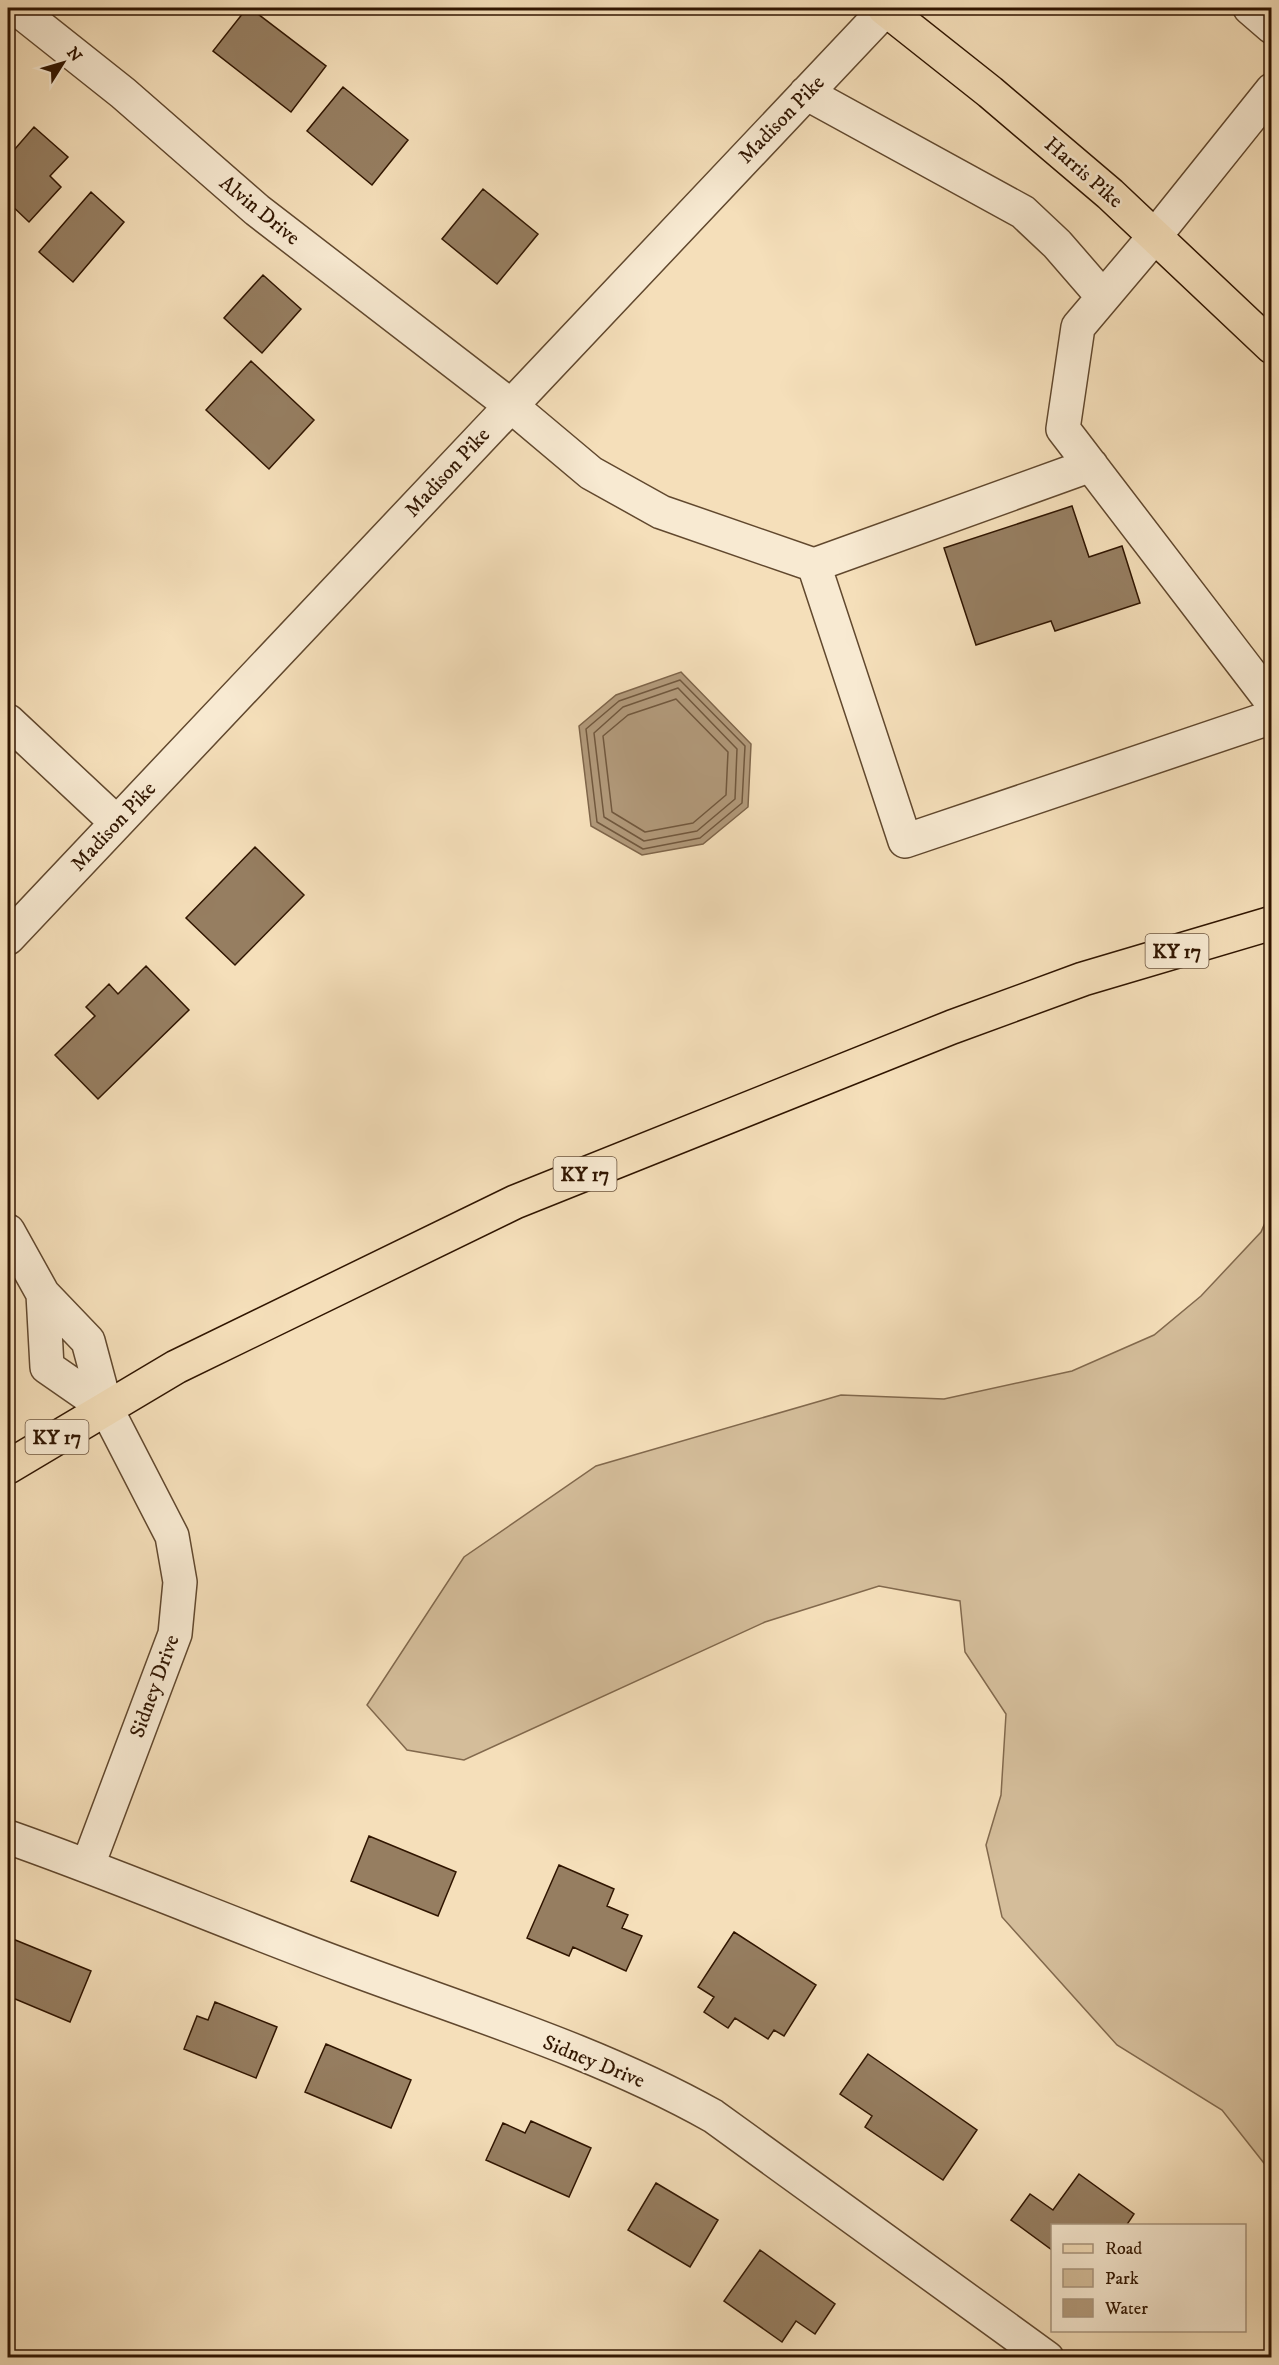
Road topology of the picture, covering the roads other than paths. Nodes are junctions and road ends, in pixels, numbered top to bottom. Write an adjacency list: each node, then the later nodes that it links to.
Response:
1 (16, 8): 10 (street, Alvin Drive)
2 (885, 8): 6 (street, Madison Pike); 7 (main road, Harris Pike)
3 (1250, 8): 4 (street)
4 (1272, 27)
5 (1272, 90): 7 (street)
6 (806, 93): 8 (street); 10 (street, Madison Pike)
7 (1155, 236): 8 (street); 9 (main road, Harris Pike)
8 (1103, 297): 11 (street)
9 (1272, 346)
10 (510, 405): 12 (street, Alvin Drive); 16 (street, Madison Pike)
11 (1091, 465): 12 (street); 13 (street)
12 (814, 565): 14 (street)
13 (1272, 702)
14 (1272, 717)
15 (8, 721): 16 (street)
16 (116, 822): 18 (street, Madison Pike)
17 (1272, 923): 21 (main road, KY 17)
18 (8, 938)
19 (8, 1231): 20 (street, Sidney Drive)
20 (43, 1294): 21 (street, Sidney Drive); 21 (street, Sidney Drive)
21 (106, 1408): 22 (main road, KY 17); 24 (street, Sidney Drive)
22 (8, 1467)
23 (8, 1837): 24 (street, Sidney Drive)
24 (88, 1865): 25 (street, Sidney Drive)
25 (1047, 2358)

